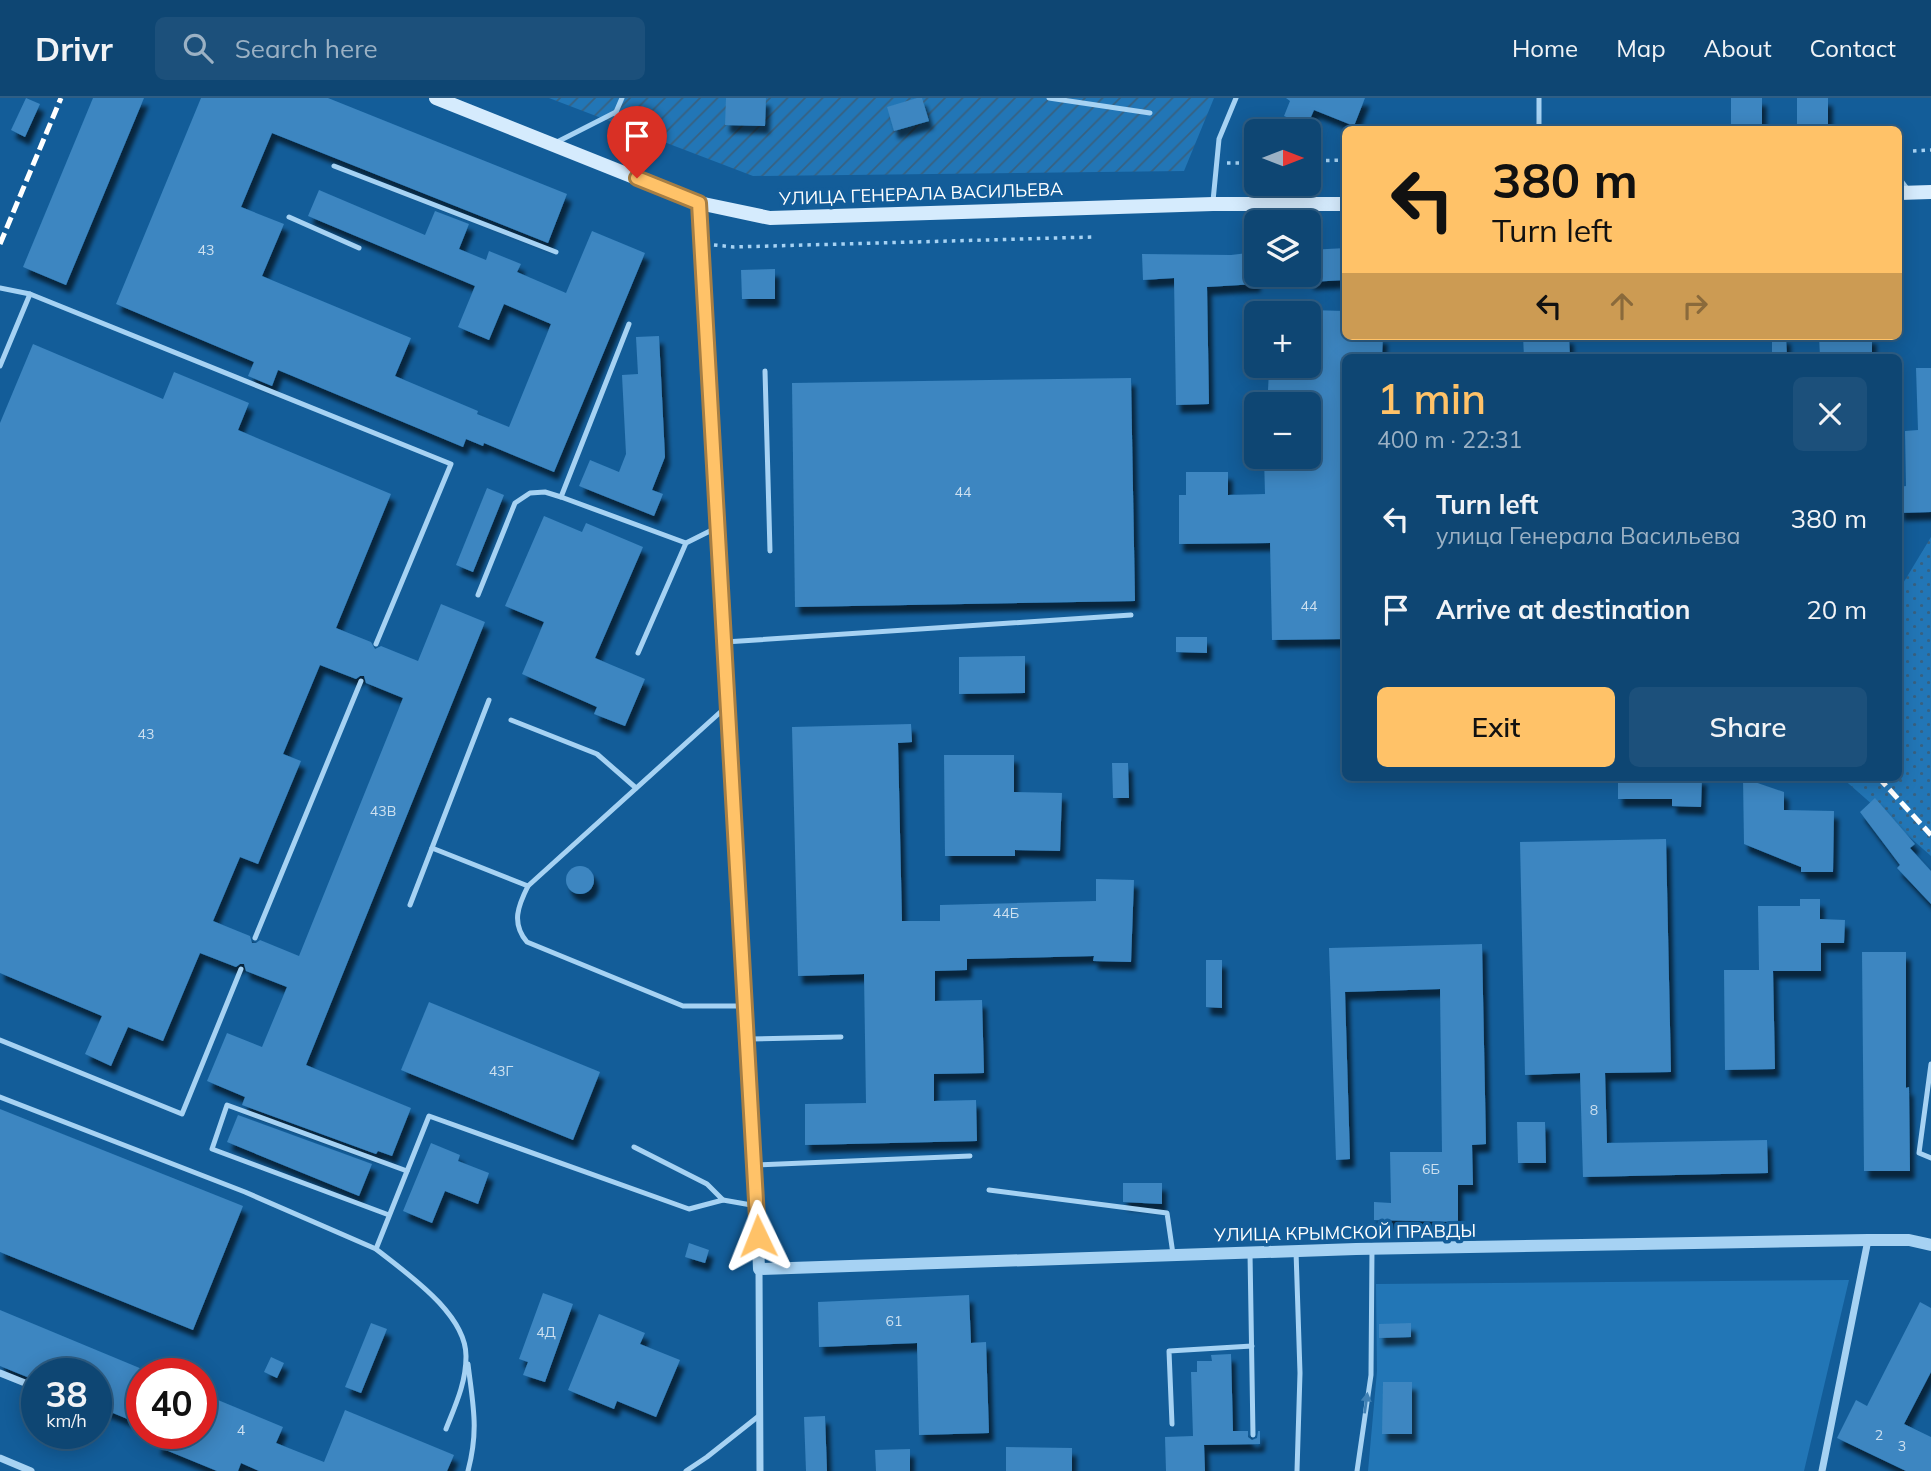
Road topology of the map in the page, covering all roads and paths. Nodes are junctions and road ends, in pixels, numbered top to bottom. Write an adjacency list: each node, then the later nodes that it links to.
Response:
1 (436, 98): 9 (main road, УЛИЦА ГЕНЕРАЛА ВАСИЛЬЕВА)
2 (622, 98): 6 (lane)
3 (1049, 98): 7 (lane)
4 (1236, 98): 22 (lane)
5 (1539, 98): 8 (lane)
6 (616, 112): 9 (lane); 17 (lane)
7 (1150, 113)
8 (1539, 126)
9 (552, 144): 20 (main road, УЛИЦА ГЕНЕРАЛА ВАСИЛЬЕВА)
10 (1931, 150): 11 (path)
11 (1913, 151)
12 (1342, 160): 13 (path)
13 (1321, 161)
14 (1227, 163): 15 (path)
15 (1244, 163)
16 (334, 166): 27 (lane)
17 (633, 174)
18 (1931, 192): 19 (main road)
19 (1904, 193)
20 (699, 203): 22 (main road, УЛИЦА ГЕНЕРАЛА ВАСИЛЬЕВА); 25 (street)
21 (1342, 204): 22 (main road, УЛИЦА ГЕНЕРАЛА ВАСИЛЬЕВА)
22 (1213, 205)
23 (289, 217): 26 (lane)
24 (1093, 237): 25 (path)
25 (702, 244): 34 (street)
26 (359, 248)
27 (556, 252)
28 (0, 289): 29 (lane)
29 (30, 294): 31 (lane); 40 (lane)
30 (629, 324): 33 (lane)
31 (0, 366)
32 (765, 370): 36 (lane)
33 (561, 497): 35 (lane); 37 (lane)
34 (718, 527): 35 (lane); 39 (street)
35 (686, 543): 41 (lane)
36 (770, 551)
37 (478, 595)
38 (1132, 615): 39 (lane)
39 (725, 642): 44 (street)
40 (376, 645)
41 (638, 653)
42 (361, 681): 50 (lane)
43 (489, 700): 47 (lane)
44 (728, 705): 46 (lane); 52 (street)
45 (511, 720): 46 (lane)
46 (636, 788): 48 (lane)
47 (432, 848): 48 (lane); 49 (lane)
48 (528, 886): 52 (lane)
49 (410, 905)
50 (255, 938)
51 (242, 970): 55 (lane)
52 (746, 1006): 54 (street)
53 (841, 1037): 54 (lane)
54 (748, 1039): 61 (street)
55 (0, 1040)
56 (1931, 1064): 60 (lane)
57 (0, 1097): 69 (lane)
58 (634, 1147): 64 (lane)
59 (970, 1156): 61 (lane)
60 (1931, 1158)
61 (755, 1165): 65 (street)
62 (407, 1171): 64 (lane); 66 (lane); 66 (lane)
63 (989, 1190): 73 (lane)
64 (723, 1200): 65 (lane)
65 (757, 1206): 74 (street)
66 (389, 1215): 69 (lane)
67 (1868, 1240): 68 (street, УЛИЦА КРЫМСКОЙ ПРАВДЫ); 70 (street, УЛИЦА КРЫМСКОЙ ПРАВДЫ); 90 (street)
68 (1931, 1245)
69 (376, 1249): 76 (lane)
70 (1371, 1249): 71 (street, УЛИЦА КРЫМСКОЙ ПРАВДЫ); 89 (lane, one-way to 70)
71 (1296, 1251): 72 (street, УЛИЦА КРЫМСКОЙ ПРАВДЫ); 88 (lane)
72 (1250, 1253): 73 (street, УЛИЦА КРЫМСКОЙ ПРАВДЫ); 75 (lane)
73 (1173, 1255): 74 (street, УЛИЦА КРЫМСКОЙ ПРАВДЫ)
74 (759, 1269): 79 (street)
75 (1252, 1346): 80 (lane); 82 (lane)
76 (467, 1354): 81 (lane); 85 (lane)
77 (0, 1373): 78 (street)
78 (21, 1381)
79 (760, 1415): 86 (lane); 87 (street)
80 (1172, 1424)
81 (446, 1429)
82 (1253, 1435)
83 (0, 1458): 84 (street)
84 (31, 1471)
85 (468, 1471)
86 (686, 1471)
87 (760, 1471)
88 (1297, 1471)
89 (1357, 1471)
90 (1822, 1471)

